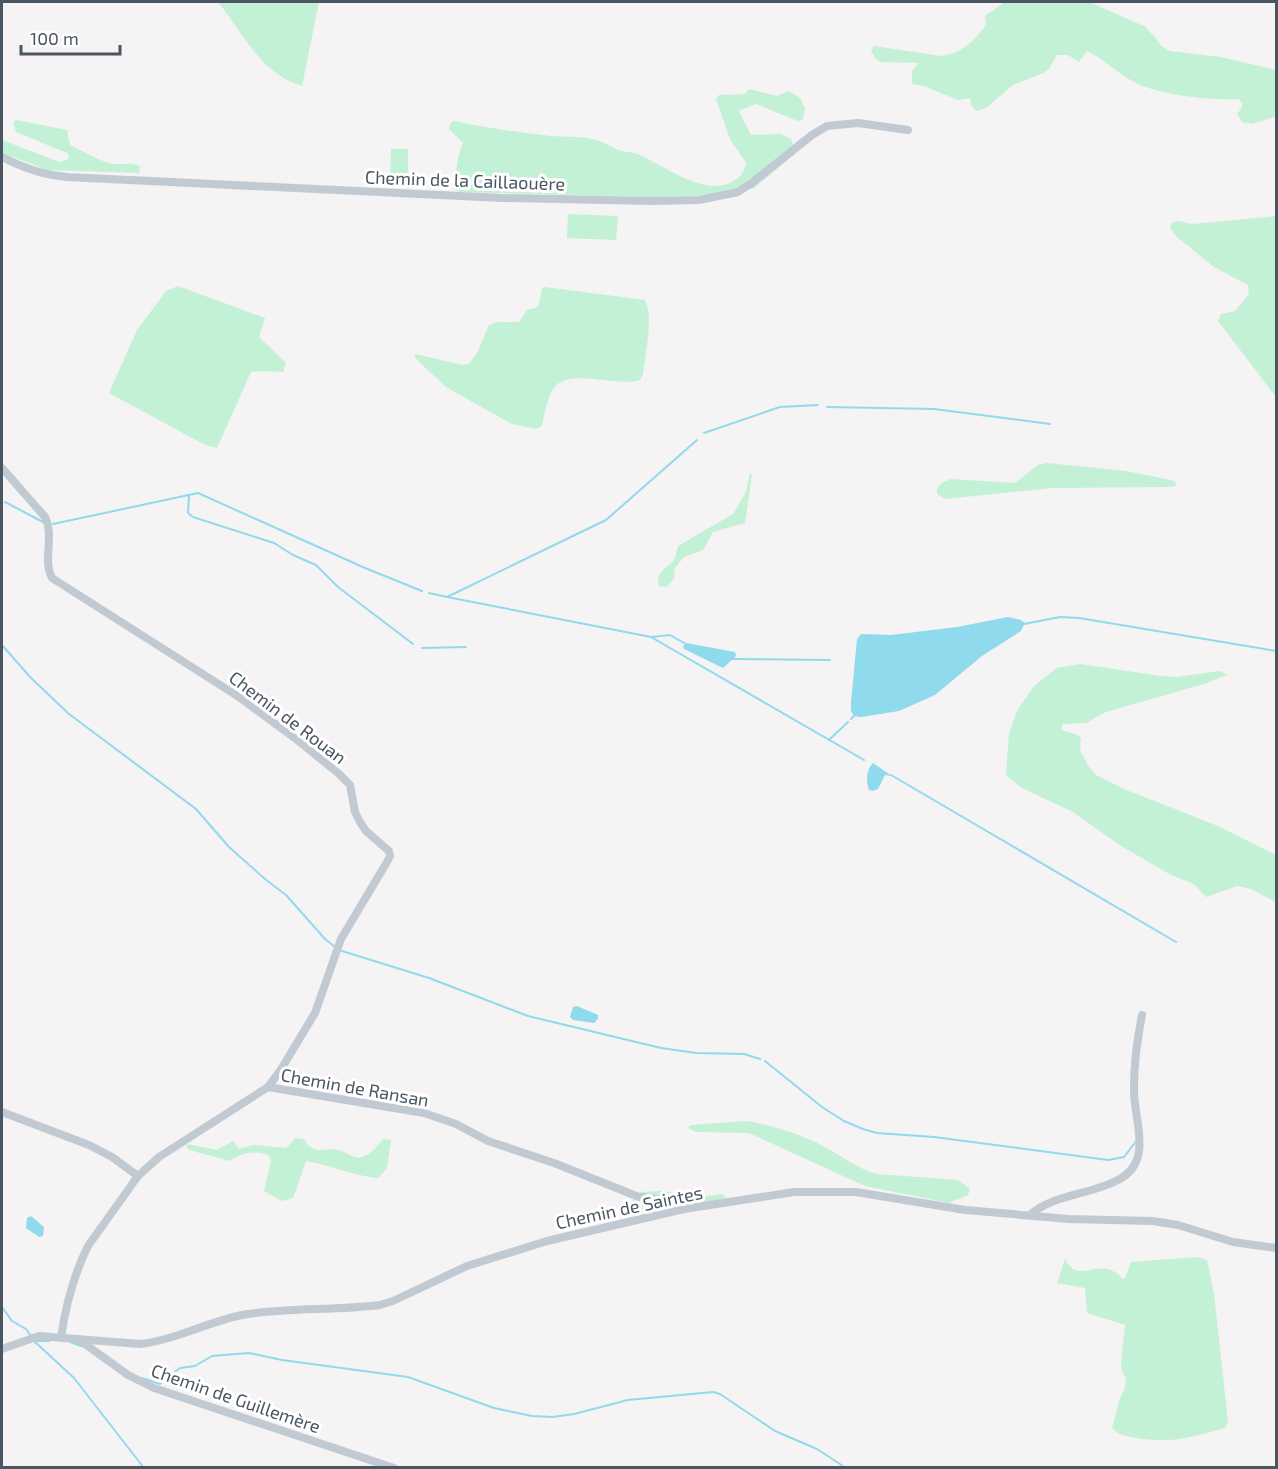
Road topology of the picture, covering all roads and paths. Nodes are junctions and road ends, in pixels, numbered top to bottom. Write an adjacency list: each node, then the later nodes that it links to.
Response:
1 (908, 130): 2 (street, Chemin de la Caillaouère)
2 (2, 158)
3 (2, 468): 5 (street, Chemin de Rouan)
4 (1142, 1015): 9 (street)
5 (268, 1087): 7 (street, Chemin de Ransan); 8 (street, Chemin de Ransan)
6 (2, 1112): 7 (street)
7 (138, 1176): 11 (street, Chemin de Ransan)
8 (684, 1209): 9 (street, Chemin de Saintes); 12 (street, Chemin de Saintes)
9 (1030, 1215): 10 (street, Chemin de Saintes)
10 (1276, 1248)
11 (61, 1337): 12 (street, Chemin de Saintes); 13 (street, Chemin de Saintes)
12 (77, 1338): 14 (street, Chemin de Guillemère)
13 (2, 1349)
14 (394, 1467)

